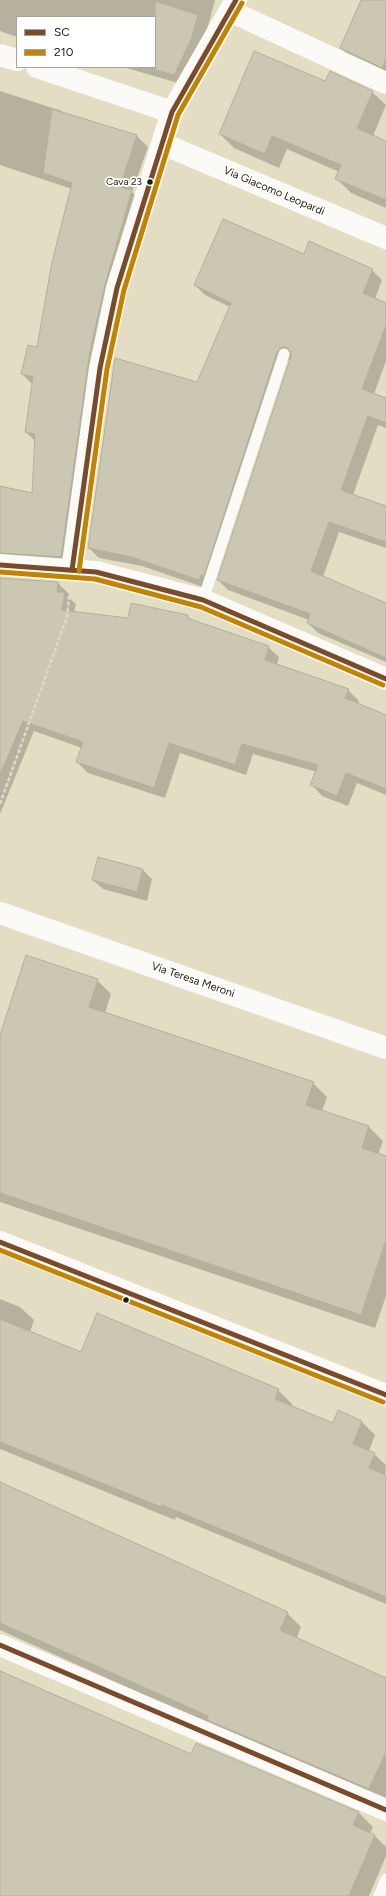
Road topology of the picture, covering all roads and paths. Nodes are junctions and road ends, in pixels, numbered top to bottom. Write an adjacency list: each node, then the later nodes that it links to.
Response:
1 (233, 5): 5 (street); 6 (street)
2 (0, 55): 3 (street)
3 (16, 60)
4 (40, 68): 6 (street)
5 (386, 83)
6 (172, 112): 7 (street)
7 (163, 144): 8 (street, Via Giacomo Leopardi); 11 (street)
8 (386, 238)
9 (284, 354): 12 (lane)
10 (0, 565): 11 (street)
11 (72, 570): 12 (street); 14 (path)
12 (203, 600): 13 (street)
13 (386, 679)
14 (0, 804)
15 (0, 913): 16 (street, Via Teresa Meroni)
16 (386, 1048)
17 (0, 1242): 18 (street)
18 (386, 1395)
19 (0, 1645): 20 (street)
20 (386, 1810)
21 (386, 1879): 22 (lane)
22 (379, 1896)

